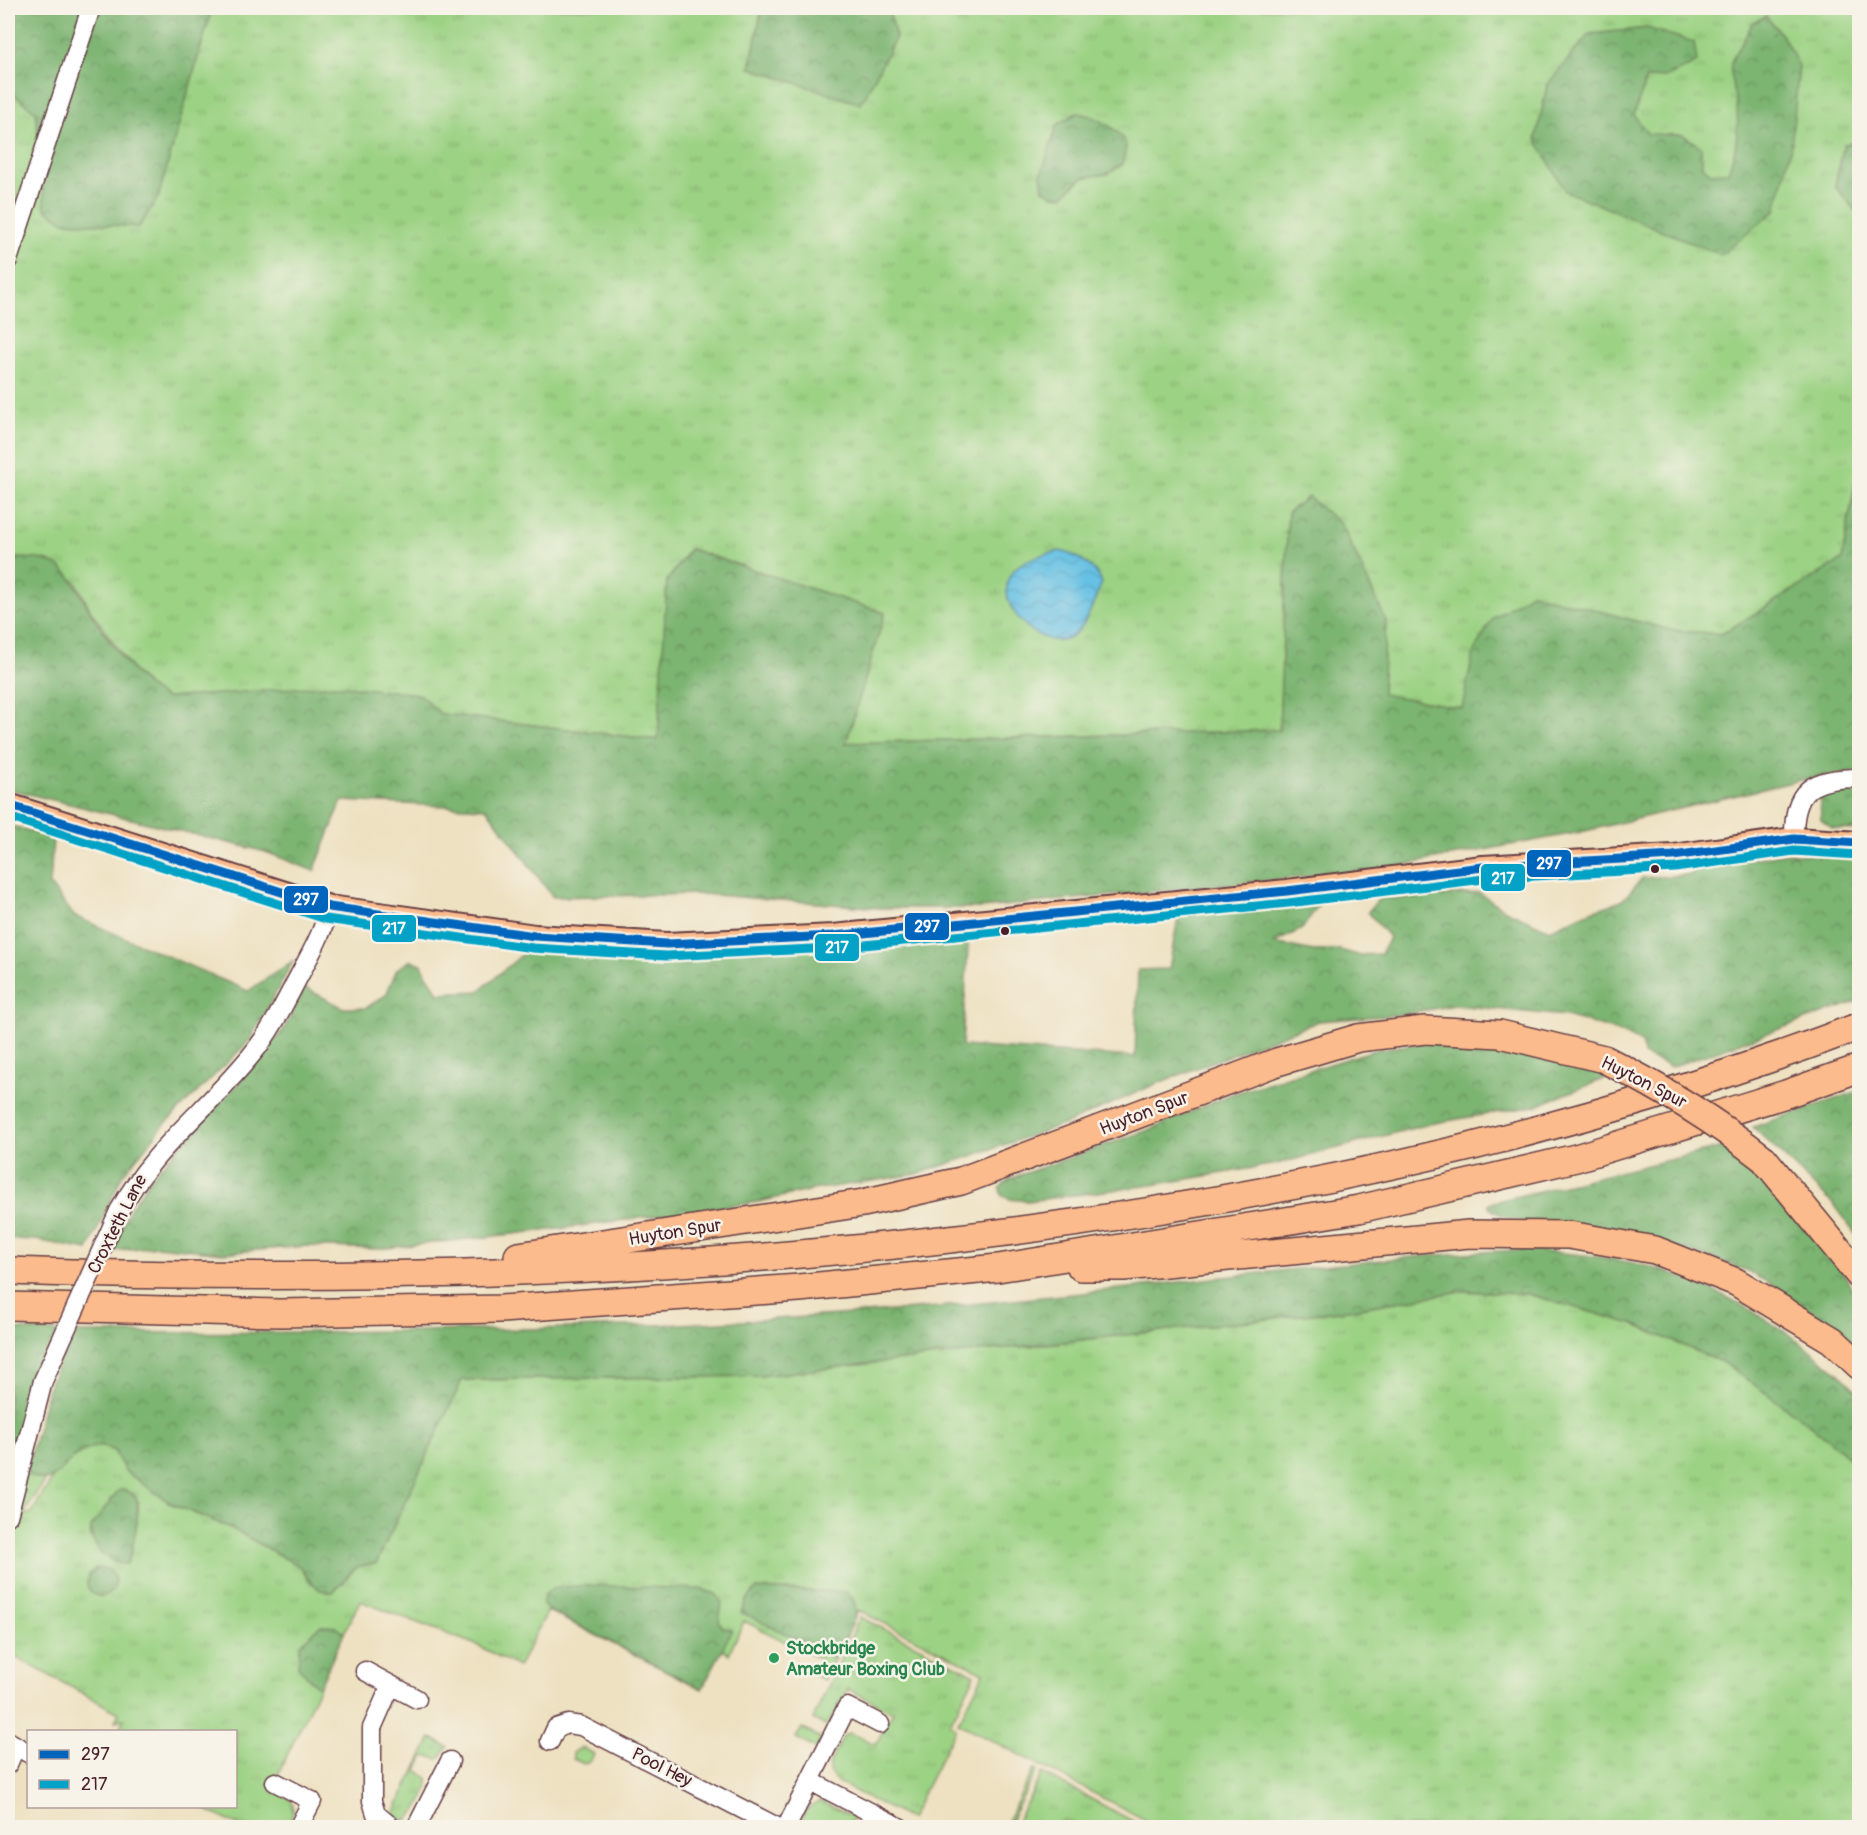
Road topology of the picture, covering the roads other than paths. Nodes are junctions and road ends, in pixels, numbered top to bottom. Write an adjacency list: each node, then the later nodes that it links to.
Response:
1 (91, 8): 2 (street)
2 (8, 260)
3 (1860, 778): 5 (street)
4 (8, 805): 7 (main road)
5 (1794, 839): 6 (main road); 7 (main road)
6 (1860, 843)
7 (329, 907): 16 (street, Croxteth Lane, bridge)
8 (1860, 1026): 12 (highway)
9 (1860, 1068): 10 (highway)
10 (998, 1268): 14 (highway); 15 (highway)
11 (8, 1271): 12 (highway)
12 (347, 1276): 13 (highway, Huyton Spur, bridge)
13 (1860, 1276)
14 (8, 1306)
15 (1860, 1366)
16 (8, 1516)
17 (365, 1671): 18 (street)
18 (391, 1685): 19 (street); 27 (street)
19 (417, 1699)
20 (880, 1724): 25 (street)
21 (550, 1741): 30 (street, Pool Hey)
22 (17, 1747): 23 (street)
23 (8, 1764)
24 (440, 1767): 29 (street)
25 (810, 1780): 31 (street); 32 (street)
26 (275, 1782): 28 (street)
27 (388, 1825)
28 (298, 1827)
29 (416, 1827)
30 (779, 1827)
31 (786, 1827)
32 (901, 1827)

